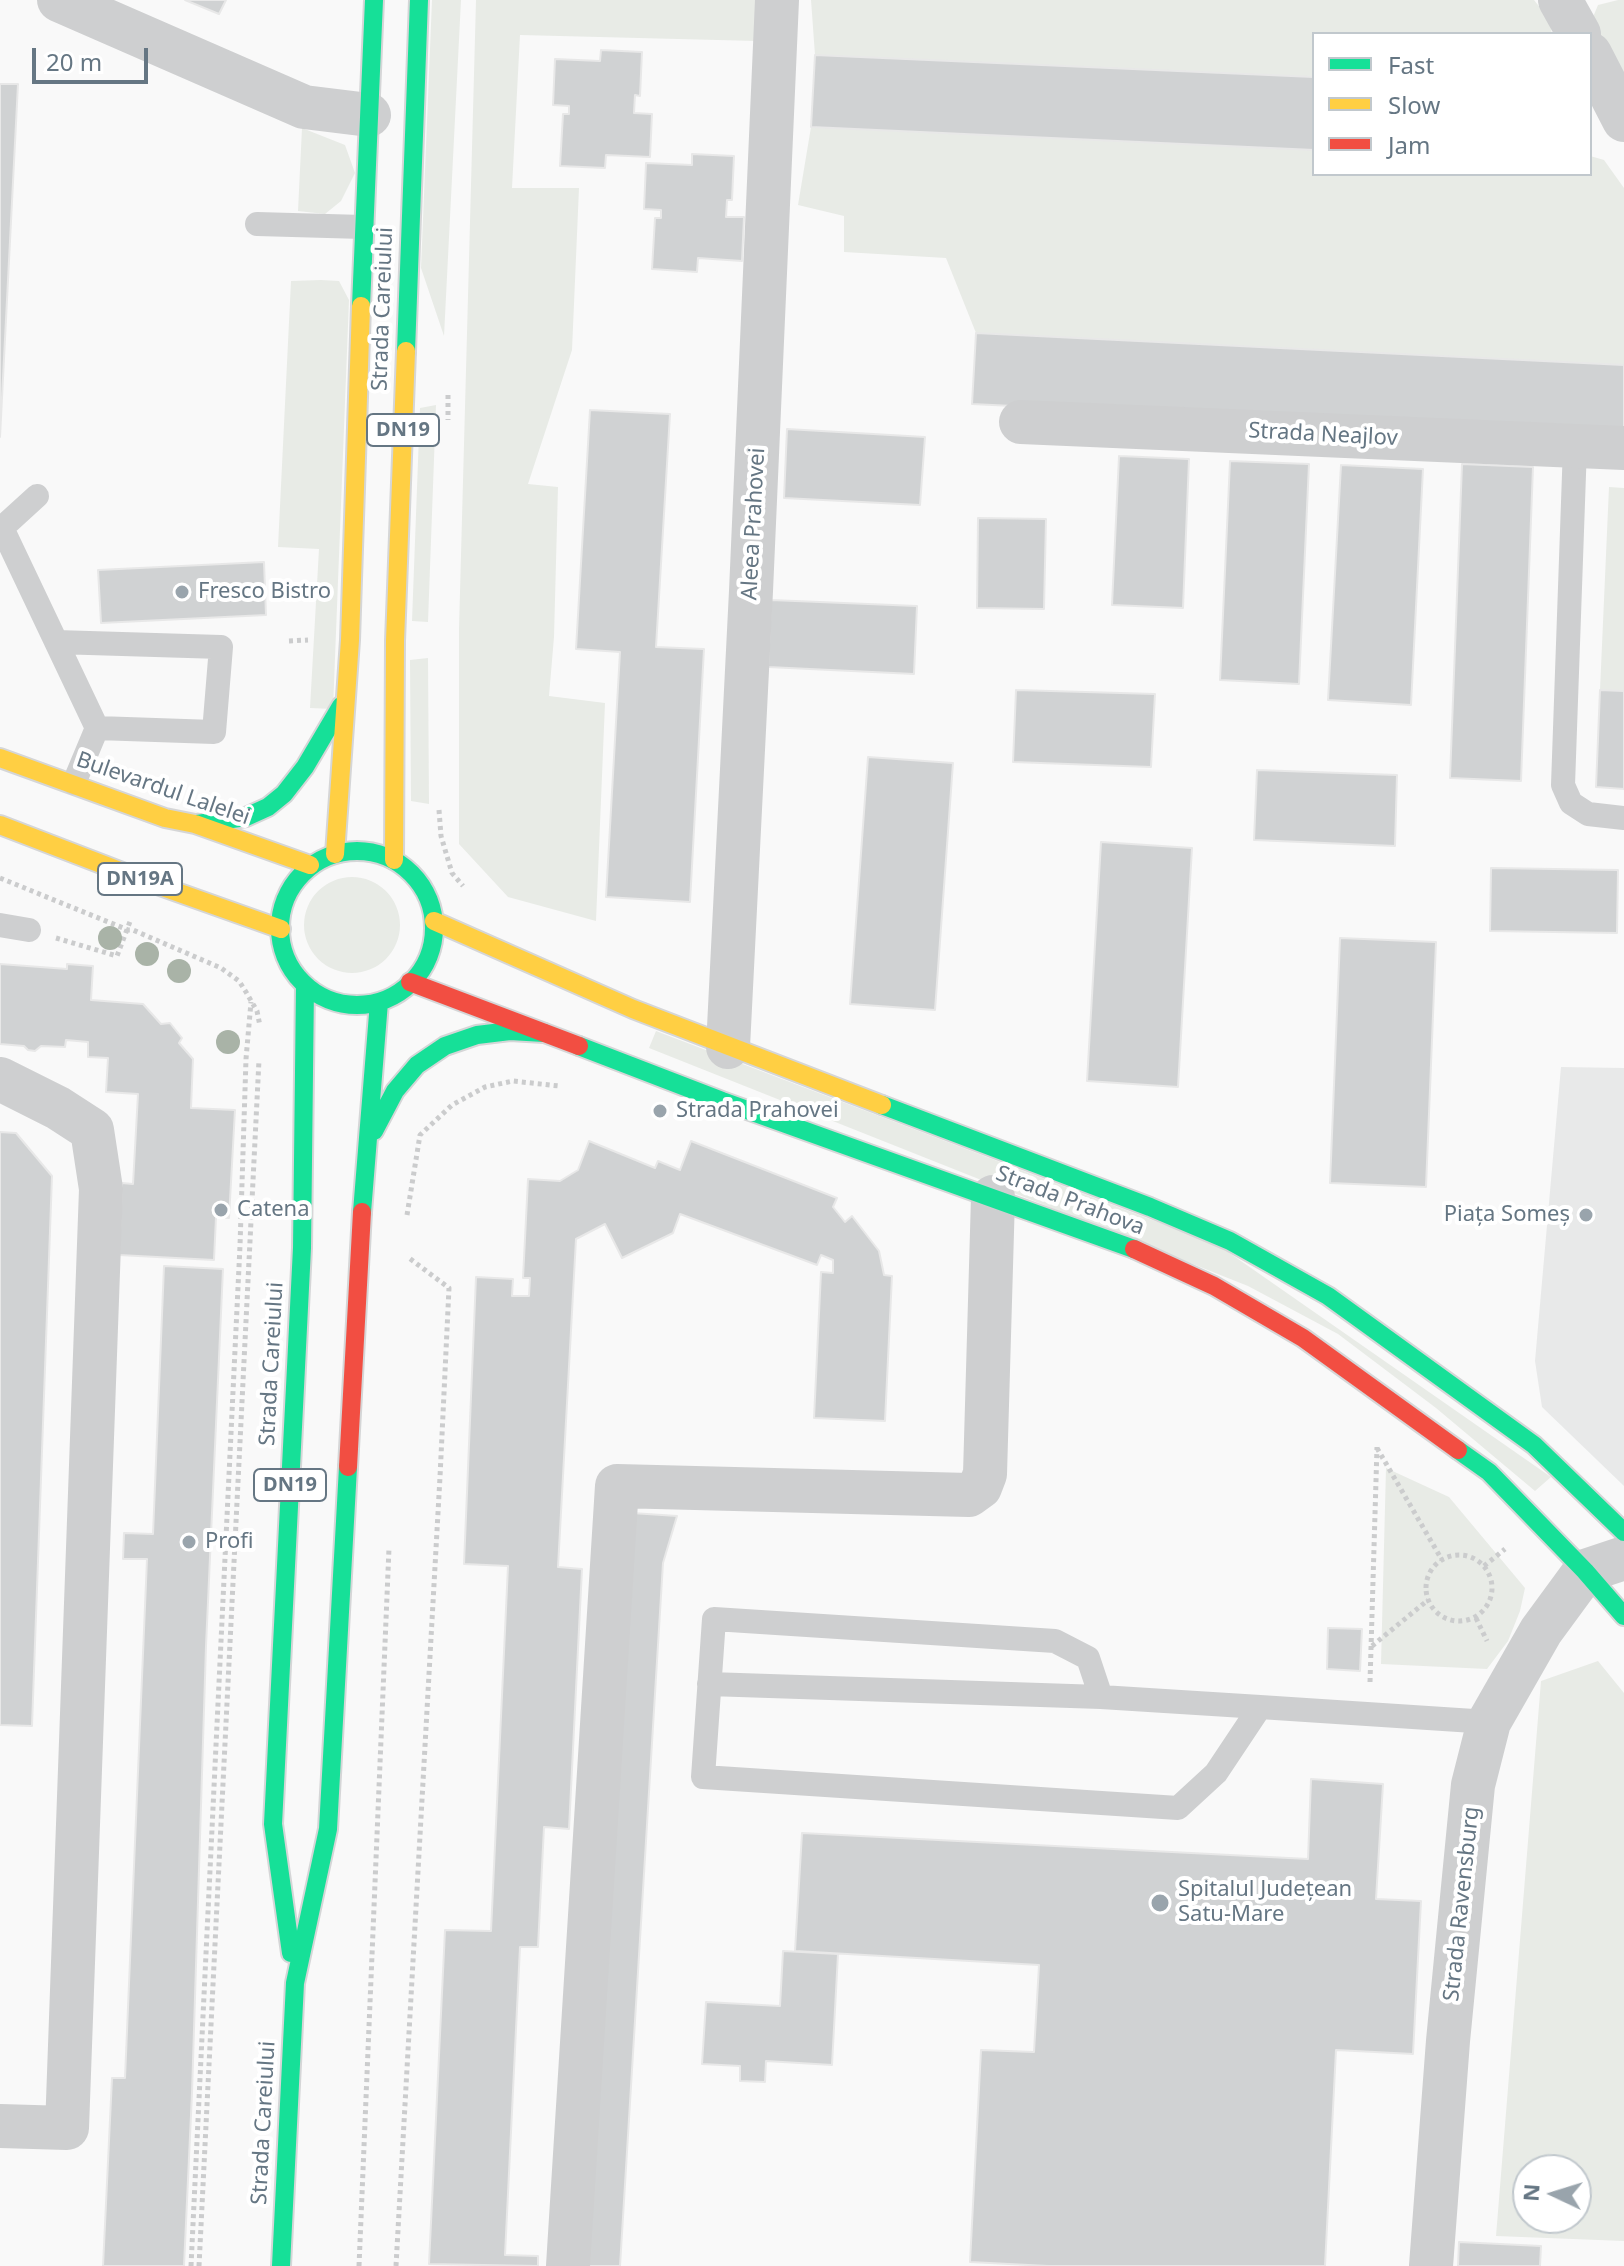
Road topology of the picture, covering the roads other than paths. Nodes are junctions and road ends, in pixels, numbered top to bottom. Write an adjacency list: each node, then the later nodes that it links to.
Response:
1 (59, 0): 8 (street)
2 (374, 0): 8 (main road, Strada Careiului / DN19)
3 (419, 0): 25 (main road, Strada Careiului / DN19)
4 (777, 0): 35 (street, Aleea Prahovei)
5 (1560, 0): 6 (street)
6 (1578, 32)
7 (1592, 58): 9 (street)
8 (369, 115): 11 (main road, Strada Careiului / DN19)
9 (1624, 120)
10 (257, 224): 11 (lane)
11 (363, 227): 17 (main road, Strada Careiului / DN19)
12 (1021, 422): 13 (street, Strada Neajlov)
13 (1575, 446): 14 (street, Strada Neajlov); 21 (lane)
14 (1624, 448)
15 (37, 496): 16 (lane)
16 (56, 642): 18 (lane); 18 (lane)
17 (345, 699): 22 (main road); 24 (main road, Strada Careiului / DN19)
18 (97, 728): 20 (lane)
19 (0, 758): 20 (main road, Bulevardul Lalelei)
20 (74, 783): 22 (main road, Bulevardul Lalelei)
21 (1624, 818)
22 (195, 824): 26 (main road, Bulevardul Lalelei)
23 (0, 825): 29 (main road, DN19A)
24 (335, 854): 25 (main road); 26 (main road)
25 (394, 860): 27 (main road)
26 (310, 865): 29 (main road)
27 (434, 921): 31 (main road); 35 (main road, Strada Prahova)
28 (0, 925): 30 (lane)
29 (281, 929): 32 (main road)
30 (29, 930)
31 (410, 982): 33 (main road); 34 (main road, Strada Prahova)
32 (305, 985): 33 (main road); 46 (main road, Strada Careiului / DN19)
33 (379, 1002): 37 (main road, Strada Careiului / DN19)
34 (544, 1033): 37 (main road); 38 (main road, Strada Prahova)
35 (728, 1047): 39 (main road, Strada Prahova)
36 (0, 1079): 47 (street)
37 (366, 1148): 46 (main road, Strada Careiului / DN19)
38 (993, 1197): 40 (main road, Strada Prahova); 49 (street)
39 (1624, 1532)
40 (1604, 1564): 41 (main road, Strada Prahova); 45 (street, Strada Ravensburg)
41 (1624, 1616)
42 (709, 1684): 43 (lane); 43 (lane); 44 (lane)
43 (1101, 1697): 44 (lane)
44 (1260, 1707): 45 (lane)
45 (1489, 1722): 50 (street, Strada Ravensburg)
46 (295, 1983): 48 (main road, Strada Careiului / DN19)
47 (0, 2126)
48 (281, 2266)
49 (568, 2266)
50 (1431, 2266)

